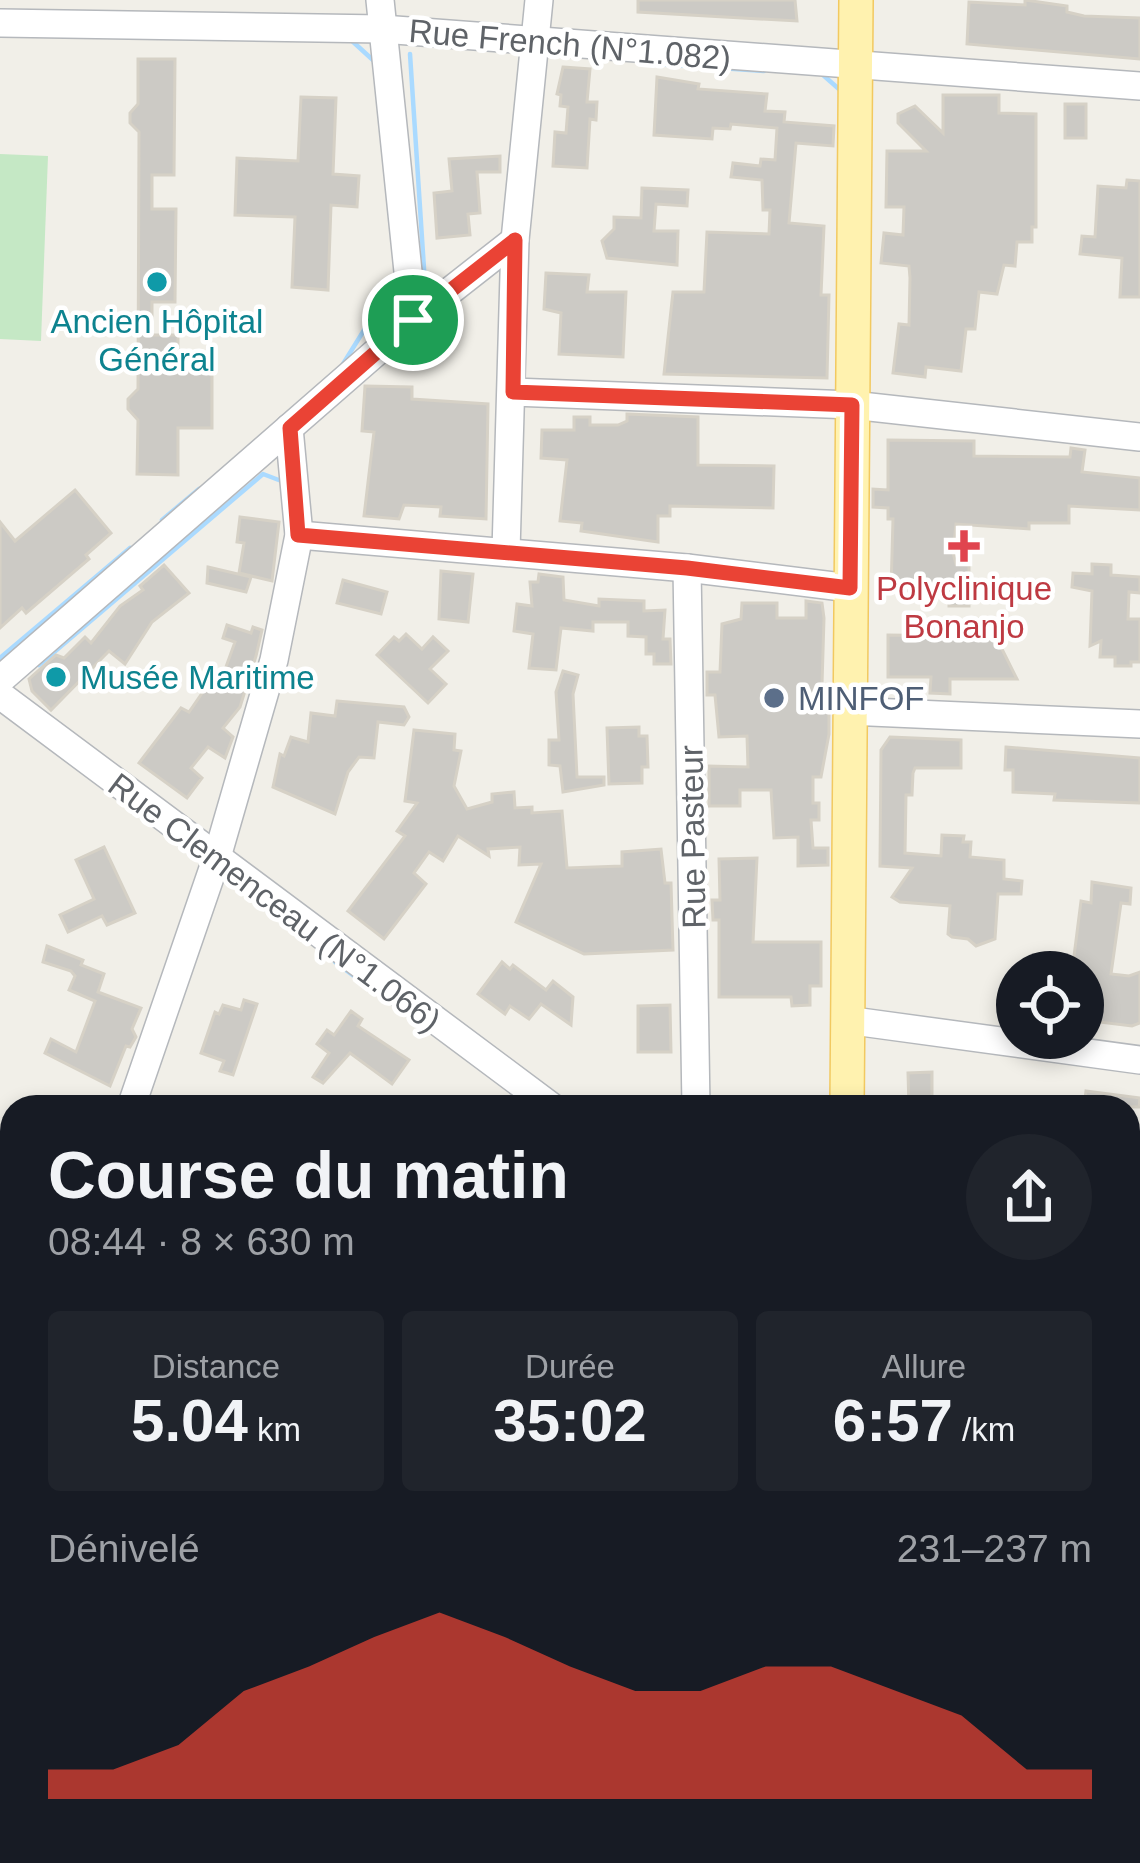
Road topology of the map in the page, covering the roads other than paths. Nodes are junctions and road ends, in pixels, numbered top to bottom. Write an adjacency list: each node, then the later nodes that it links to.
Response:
1 (380, 0): 5 (street)
2 (539, 0): 6 (street)
3 (856, 0): 7 (main road)
4 (0, 23): 5 (street, Rue French (N°1.082))
5 (382, 29): 6 (street, Rue French (N°1.082)); 10 (street)
6 (536, 41): 7 (street, Rue French (N°1.082)); 9 (street)
7 (855, 66): 8 (street, Rue French (N°1.082)); 12 (main road)
8 (1140, 86)
9 (515, 240): 10 (street); 11 (street)
10 (413, 320): 13 (street)
11 (513, 392): 12 (street); 16 (street)
12 (852, 405): 14 (street); 18 (main road)
13 (290, 428): 15 (street); 19 (street)
14 (1140, 437)
15 (298, 535): 16 (street); 23 (street)
16 (506, 550): 17 (street)
17 (687, 568): 18 (street); 28 (street, Rue Pasteur)
18 (850, 588): 21 (main road)
19 (0, 680)
20 (0, 695): 23 (street, Rue Clemenceau (N°1.066))
21 (848, 711): 22 (street); 24 (main road)
22 (1140, 724)
23 (217, 857): 26 (street); 27 (street, Rue Clemenceau (N°1.066))
24 (846, 1021): 25 (street); 29 (main road)
25 (1140, 1060)
26 (135, 1095)
27 (536, 1095)
28 (696, 1095)
29 (847, 1095)

